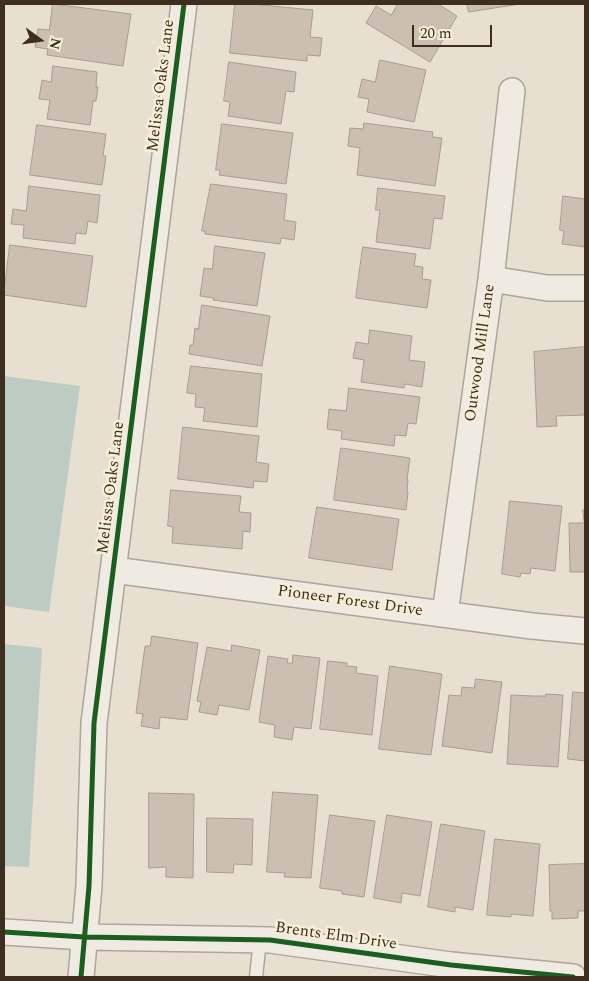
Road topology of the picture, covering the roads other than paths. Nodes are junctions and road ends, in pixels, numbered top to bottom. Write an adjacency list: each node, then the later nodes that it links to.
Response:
1 (184, 4): 5 (street, Melissa Oaks Lane)
2 (512, 91): 3 (street, Outwood Mill Lane)
3 (491, 279): 4 (street); 6 (street, Outwood Mill Lane)
4 (585, 288)
5 (114, 570): 6 (street, Pioneer Forest Drive); 9 (street, Melissa Oaks Lane)
6 (445, 614): 7 (street, Pioneer Forest Drive)
7 (585, 631)
8 (4, 932): 9 (street, Brents Elm Drive)
9 (84, 937): 10 (street, Brents Elm Drive); 12 (street, Melissa Oaks Lane)
10 (260, 940): 11 (street, Brents Elm Drive); 13 (lane)
11 (450, 971): 14 (street, Brents Elm Drive)
12 (80, 977)
13 (256, 977)
14 (573, 977)

